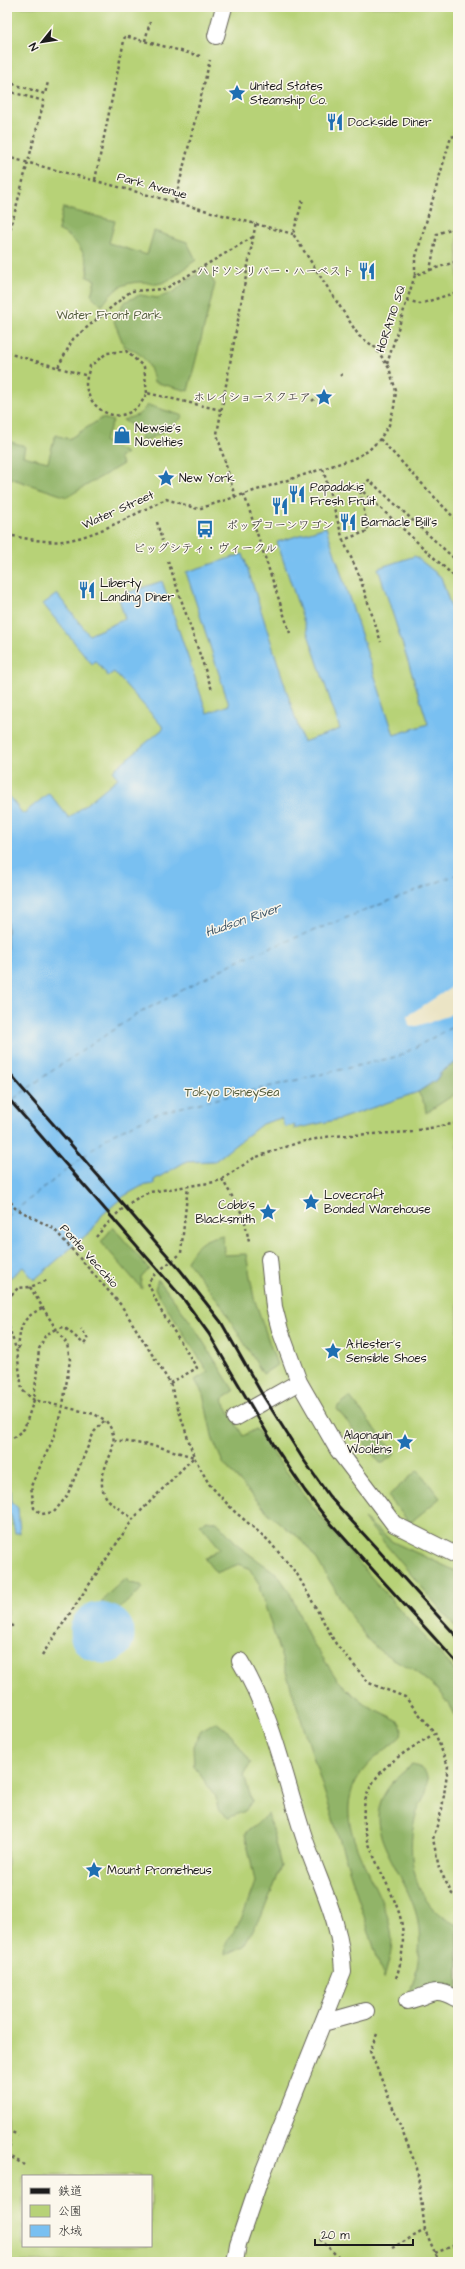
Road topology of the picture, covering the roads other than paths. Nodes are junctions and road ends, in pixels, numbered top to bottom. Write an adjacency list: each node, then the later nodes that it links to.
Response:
1 (224, 7): 2 (lane)
2 (216, 36)
3 (269, 1259): 4 (lane)
4 (299, 1382): 5 (lane); 6 (lane)
5 (234, 1418)
6 (458, 1556)
7 (240, 1660): 11 (lane)
8 (455, 1998): 9 (lane)
9 (407, 2001)
10 (366, 2011): 11 (lane)
11 (323, 2023): 12 (lane)
12 (235, 2262)

